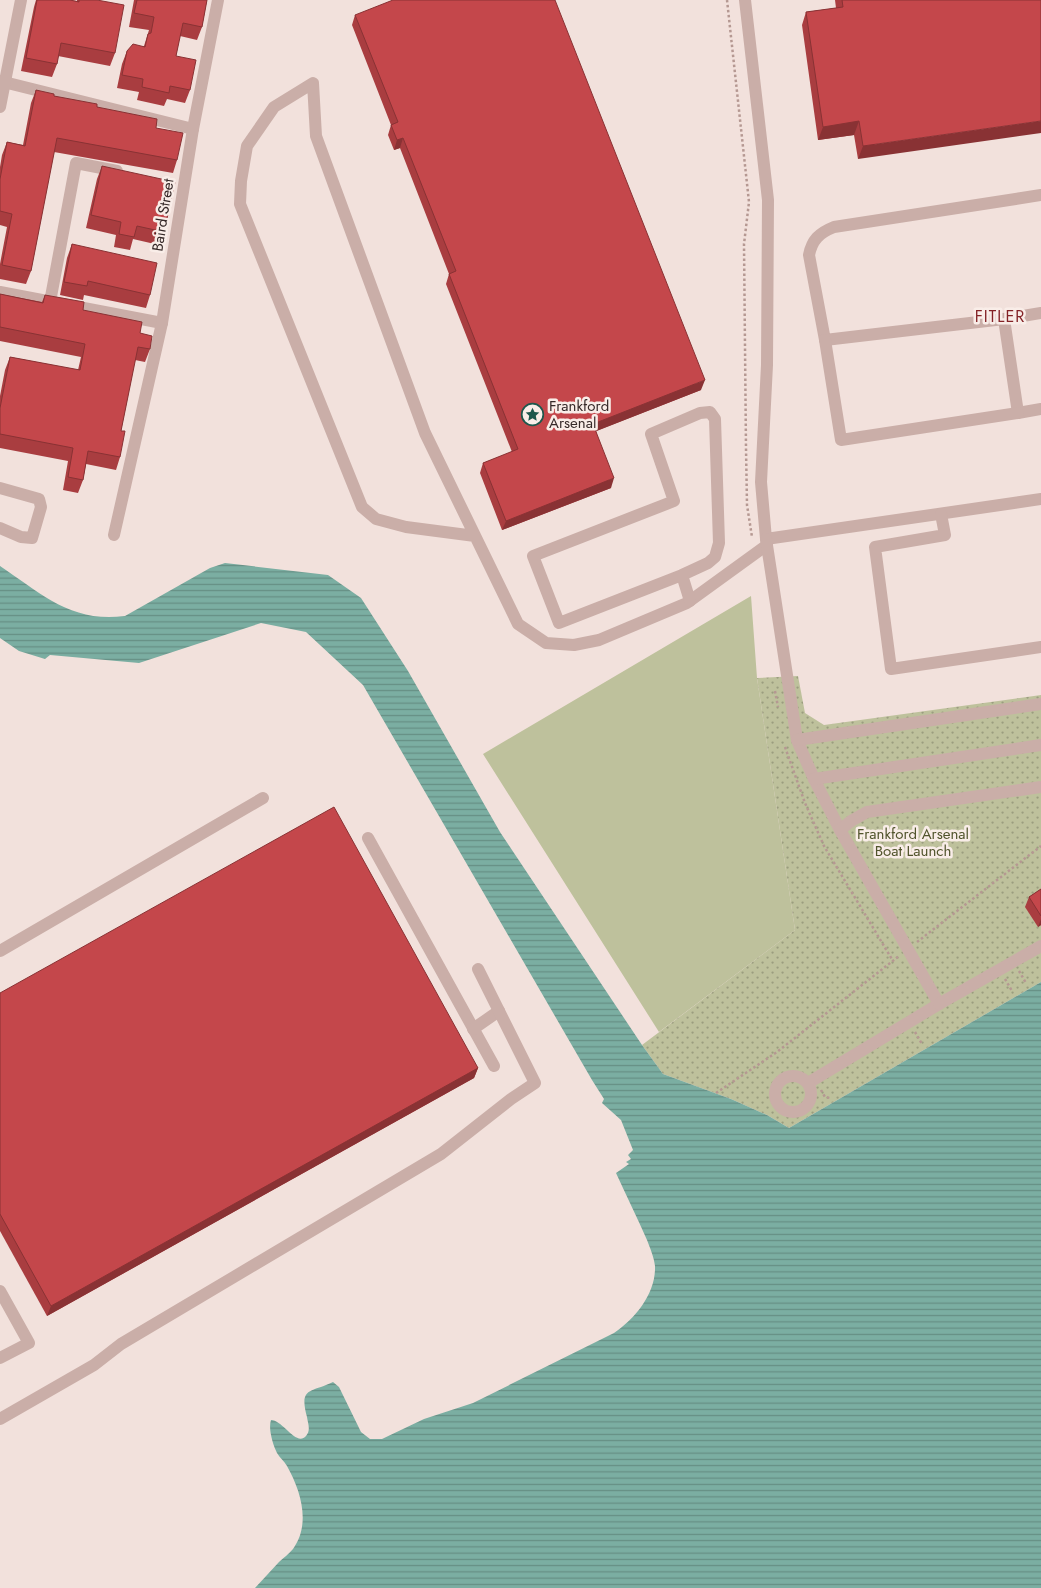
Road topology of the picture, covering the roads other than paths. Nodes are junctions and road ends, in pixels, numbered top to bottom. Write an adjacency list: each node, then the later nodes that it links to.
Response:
1 (21, 0): 4 (street)
2 (218, 0): 6 (street, Baird Street)
3 (745, 0): 23 (street)
4 (2, 82): 5 (street); 6 (street)
5 (0, 107)
6 (193, 129): 13 (street, Baird Street)
7 (130, 173): 10 (street)
8 (1041, 195): 14 (street)
9 (0, 292): 10 (street)
10 (50, 302): 13 (street)
11 (1041, 312): 12 (street)
12 (1004, 319): 14 (street); 16 (street)
13 (162, 323): 21 (street, Baird Street)
14 (825, 340): 16 (street)
15 (1041, 409): 16 (street)
16 (1018, 413)
17 (0, 488): 20 (street)
18 (1041, 499): 19 (street)
19 (941, 514): 23 (street); 26 (street)
20 (0, 528)
21 (114, 535)
22 (475, 536): 22 (street); 25 (street)
23 (767, 542): 25 (street); 28 (street)
24 (682, 575): 24 (street); 25 (street)
25 (690, 601)
26 (1041, 647)
27 (1041, 704): 28 (street)
28 (797, 740): 30 (street)
29 (1041, 745): 30 (street)
30 (814, 779): 33 (street)
31 (1041, 787): 33 (street)
32 (263, 798): 36 (street)
33 (840, 830): 38 (street)
34 (368, 838): 40 (street)
35 (1041, 946): 38 (street)
36 (0, 951)
37 (478, 969): 39 (street)
38 (939, 1004): 42 (street)
39 (499, 1011): 40 (street); 45 (street)
40 (473, 1029): 41 (street)
41 (494, 1066)
42 (808, 1083)
43 (0, 1291): 44 (street)
44 (0, 1358)
45 (0, 1419)

